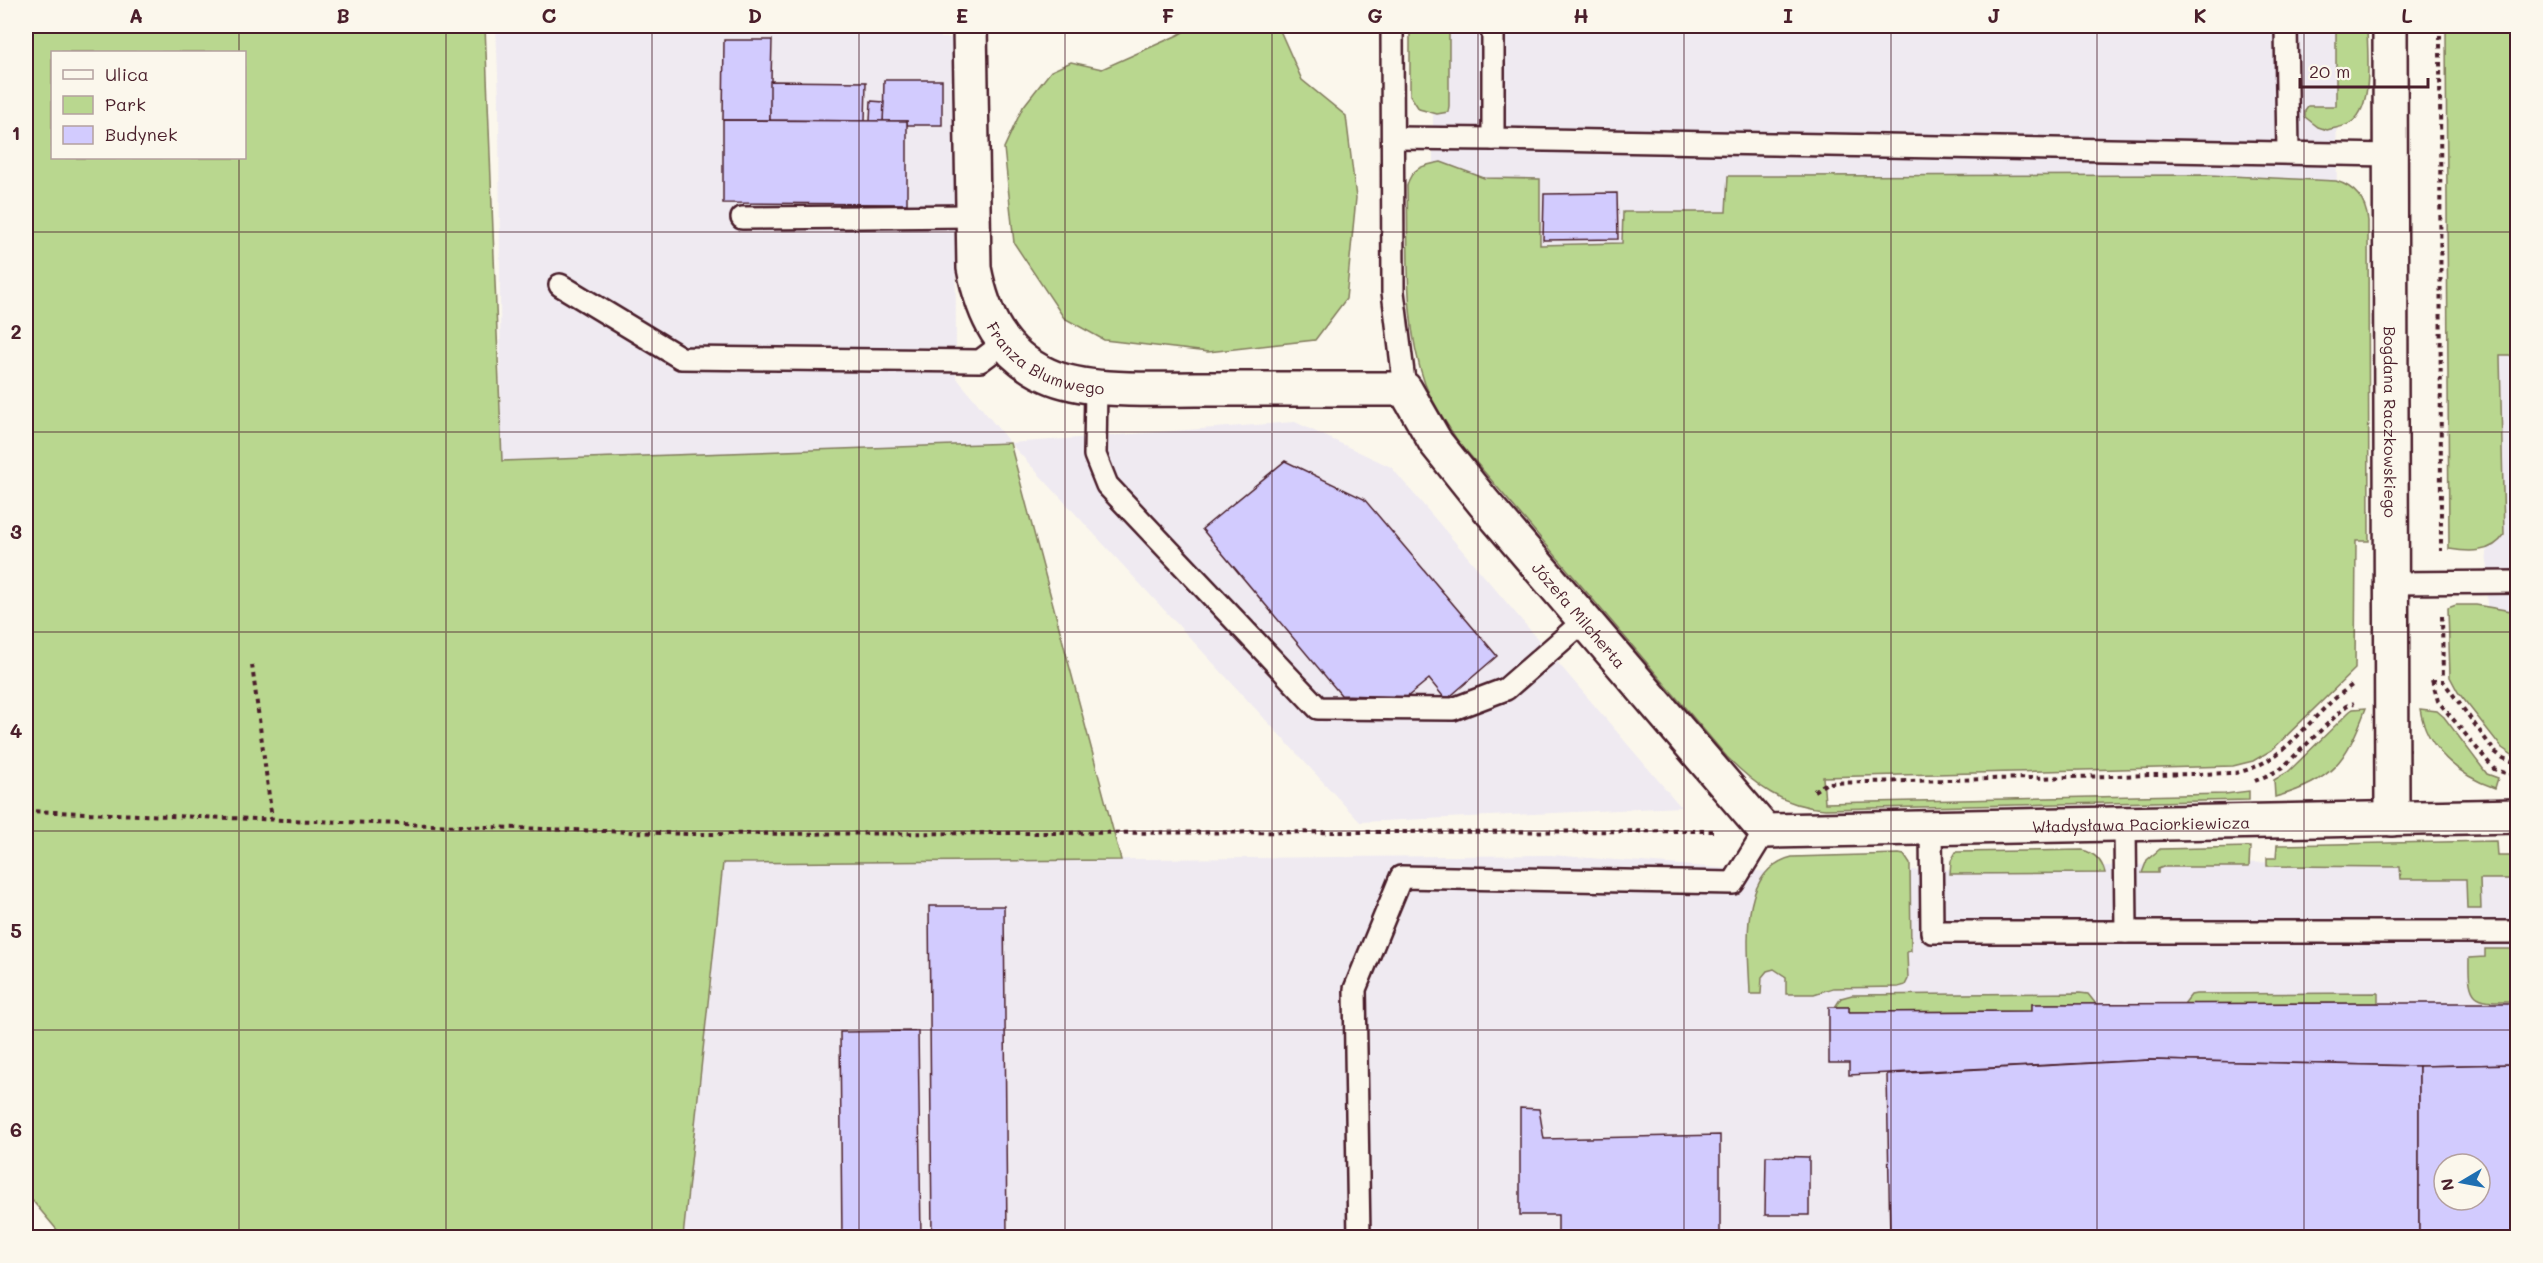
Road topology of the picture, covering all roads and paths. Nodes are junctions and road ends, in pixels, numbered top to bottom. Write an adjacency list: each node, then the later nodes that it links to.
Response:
1 (970, 26): 11 (street, Franza Blumwego)
2 (1392, 26): 7 (lane)
3 (1493, 26): 8 (lane)
4 (2286, 26): 9 (lane)
5 (2390, 26): 10 (street, Bogdana Raczkowskiego)
6 (2440, 26): 19 (path)
7 (1393, 138): 8 (lane); 16 (lane)
8 (1493, 139): 9 (lane)
9 (2288, 152): 10 (lane)
10 (2391, 155): 18 (street, Bogdana Raczkowskiego)
11 (972, 216): 12 (lane); 14 (street, Franza Blumwego)
12 (742, 218)
13 (560, 285): 14 (lane)
14 (1004, 343): 15 (street, Franza Blumwego)
15 (1095, 386): 16 (street, Franza Blumwego); 20 (lane)
16 (1406, 389): 20 (street, Józefa Milcherta)
17 (2517, 582): 19 (lane)
18 (2393, 583): 19 (lane); 24 (street, Bogdana Raczkowskiego)
19 (2442, 583): 23 (path)
20 (1585, 620): 34 (street, Józefa Milcherta)
21 (252, 665): 30 (path)
22 (2363, 681): 27 (path)
23 (2443, 681)
24 (2393, 701): 25 (path); 26 (path); 31 (street, Bogdana Raczkowskiego)
25 (2517, 777)
26 (2247, 784)
27 (1815, 796)
28 (26, 811): 30 (path)
29 (2517, 816): 31 (street, Władysława Paciorkiewicza)
30 (272, 819): 34 (path)
31 (2392, 819): 32 (street, Władysława Paciorkiewicza)
32 (2125, 824): 33 (street, Władysława Paciorkiewicza); 35 (lane)
33 (1931, 828): 34 (street, Władysława Paciorkiewicza); 35 (lane)
34 (1765, 831): 37 (lane)
35 (2126, 932): 36 (lane)
36 (2517, 932)
37 (1359, 1238)

